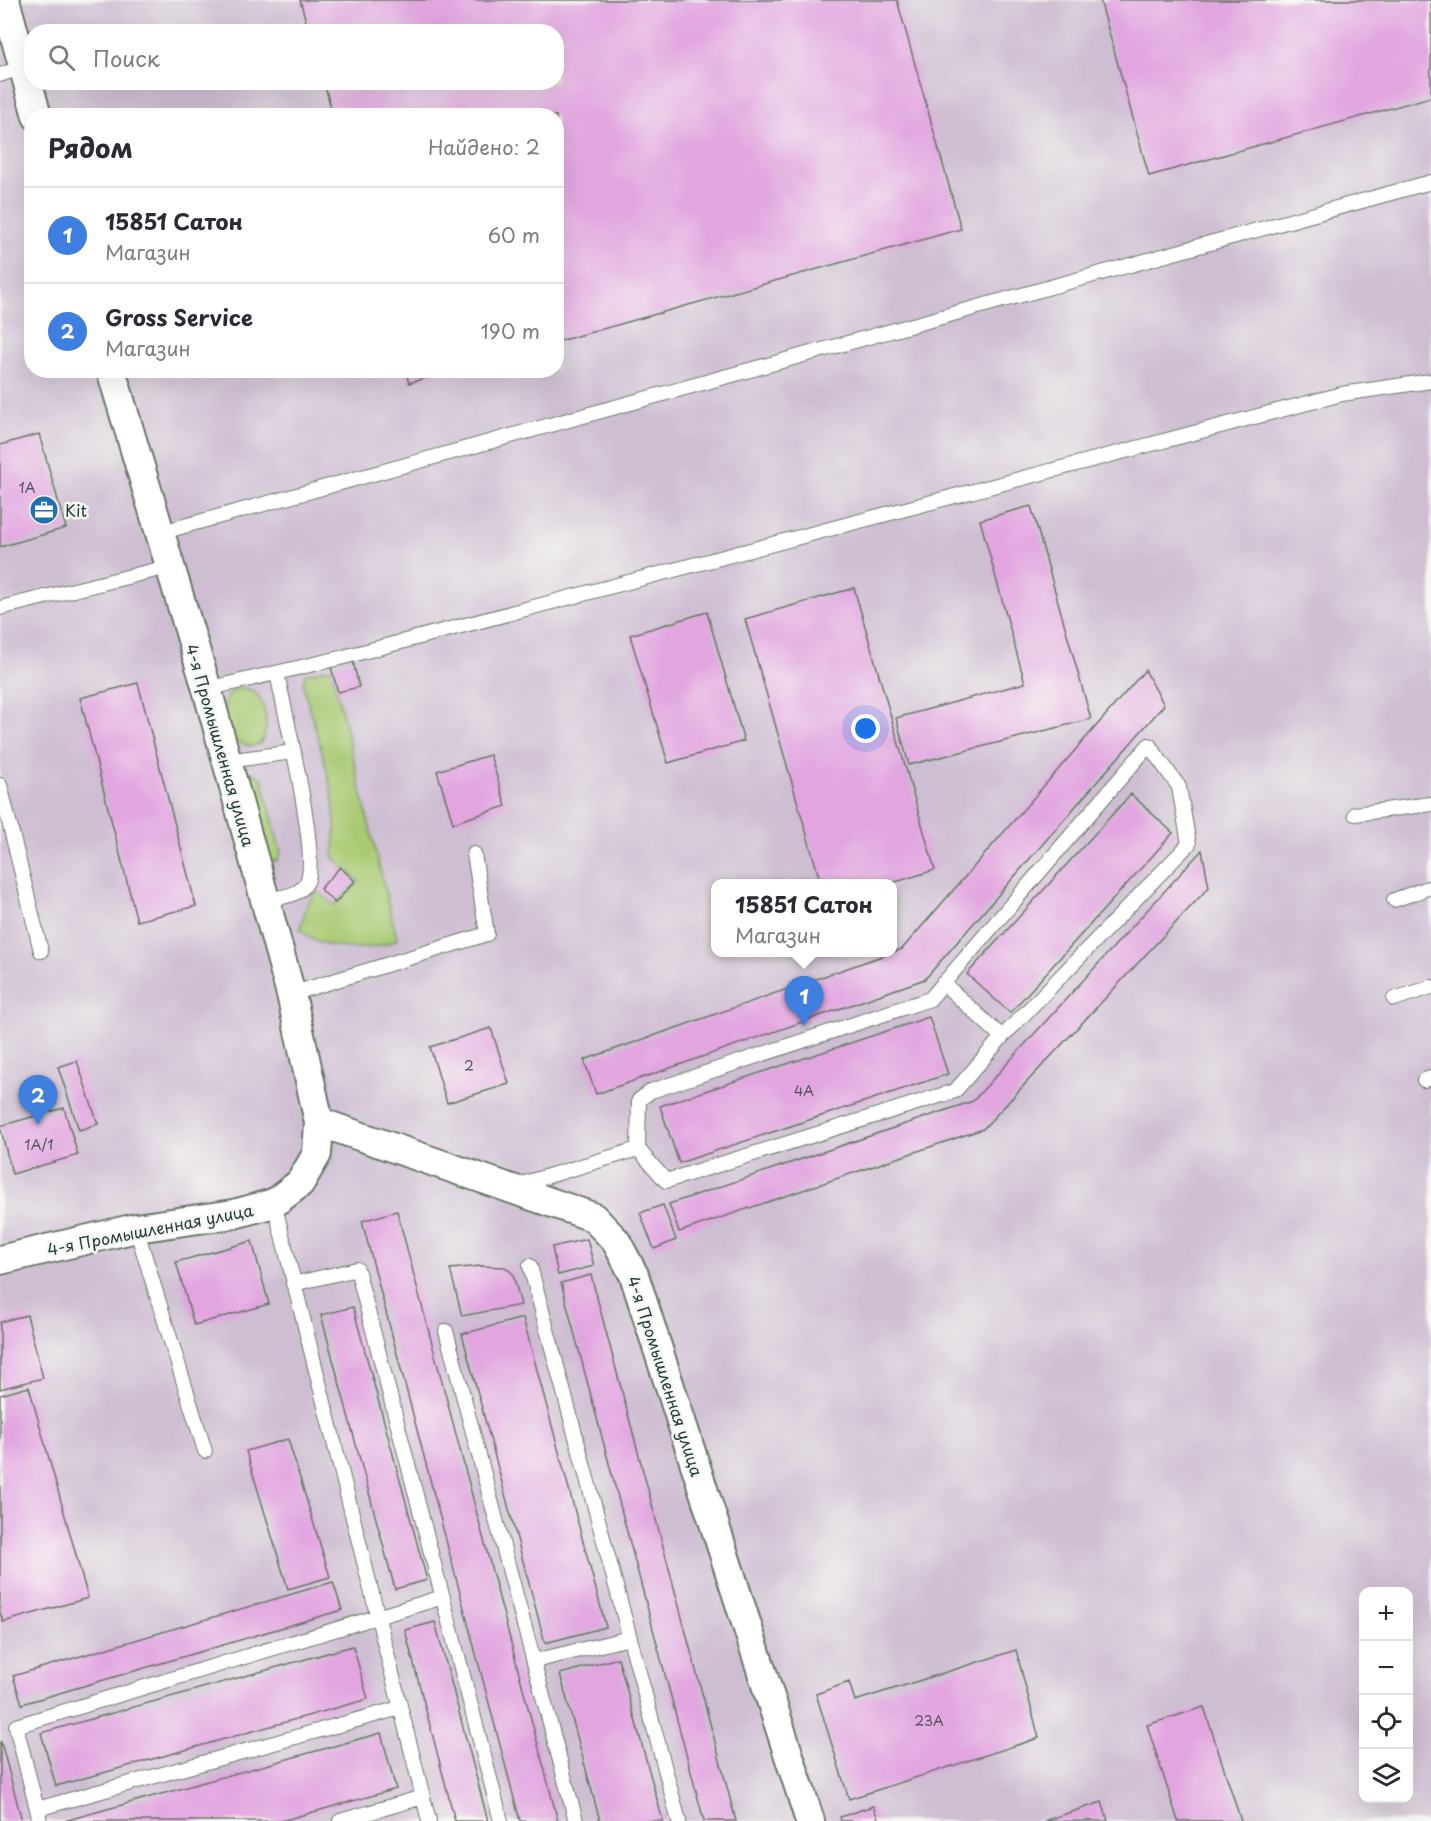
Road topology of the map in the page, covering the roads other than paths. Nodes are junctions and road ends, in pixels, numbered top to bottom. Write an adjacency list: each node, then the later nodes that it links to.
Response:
1 (5, 0): 2 (street)
2 (11, 71): 3 (street)
3 (32, 108)
4 (1431, 182): 7 (lane)
5 (113, 378): 7 (street, 4-я Промышленная улица)
6 (1431, 381): 10 (lane)
7 (159, 532): 8 (street, 4-я Промышленная улица)
8 (168, 567): 9 (lane); 11 (street, 4-я Промышленная улица)
9 (0, 608)
10 (277, 673): 11 (lane); 12 (lane)
11 (207, 689): 13 (street, 4-я Промышленная улица)
12 (293, 752): 13 (lane); 19 (lane)
13 (227, 761): 19 (street, 4-я Промышленная улица)
14 (0, 785): 21 (lane)
15 (1431, 804): 16 (lane)
16 (1354, 814)
17 (474, 854): 24 (lane)
18 (1431, 886): 20 (lane)
19 (266, 900): 24 (street, 4-я Промышленная улица)
20 (1394, 900)
21 (41, 951)
22 (943, 983): 26 (lane); 26 (lane); 28 (lane)
23 (1431, 987): 25 (lane)
24 (291, 994): 27 (street, 4-я Промышленная улица)
25 (1394, 999)
26 (1002, 1037): 28 (lane)
27 (319, 1122): 29 (street, 4-я Промышленная улица); 30 (street, 4-я Промышленная улица)
28 (638, 1149): 29 (lane)
29 (507, 1188): 49 (street, 4-я Промышленная улица)
30 (274, 1203): 31 (street, 4-я Промышленная улица); 34 (lane)
31 (136, 1228): 32 (street, 4-я Промышленная улица); 36 (lane)
32 (0, 1260)
33 (530, 1266): 39 (lane)
34 (293, 1284): 37 (lane); 38 (lane)
35 (446, 1330): 40 (lane)
36 (205, 1451)
37 (443, 1597): 38 (lane); 46 (lane)
38 (377, 1617): 41 (lane); 43 (lane)
39 (630, 1638): 40 (lane); 48 (lane)
40 (534, 1661): 47 (lane)
41 (400, 1708): 42 (lane); 43 (lane)
42 (423, 1797): 44 (lane); 45 (lane)
43 (39, 1815)
44 (340, 1821)
45 (429, 1821)
46 (501, 1821)
47 (576, 1821)
48 (679, 1821)
49 (810, 1821)

